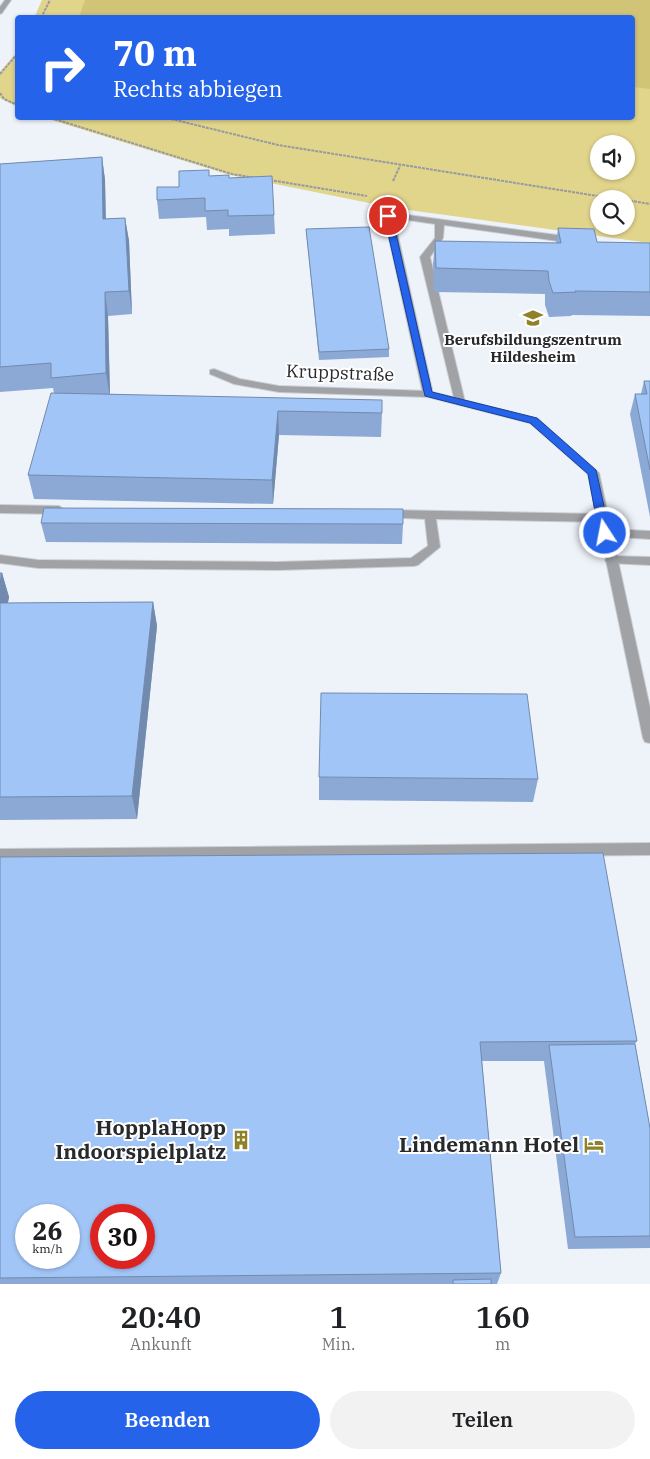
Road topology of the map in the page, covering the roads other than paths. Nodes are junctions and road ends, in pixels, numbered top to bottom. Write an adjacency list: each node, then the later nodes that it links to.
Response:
1 (8, 0): 2 (street)
2 (0, 12)
3 (385, 198): 4 (street)
4 (388, 216): 5 (street); 8 (street)
5 (440, 222): 6 (street); 9 (street)
6 (583, 242)
7 (214, 372): 8 (street, Kruppstraße)
8 (428, 394): 9 (street, Kruppstraße)
9 (460, 402): 14 (street, Kruppstraße)
10 (0, 509): 11 (street)
11 (68, 510)
12 (372, 514): 13 (street)
13 (430, 515): 14 (street); 17 (street)
14 (602, 518): 15 (street, Kruppstraße)
15 (605, 533): 16 (street); 18 (street, Kruppstraße)
16 (650, 535)
17 (0, 559)
18 (611, 560): 19 (street); 20 (street, Kruppstraße)
19 (650, 561)
20 (650, 738)
21 (650, 849): 22 (street)
22 (0, 855)

